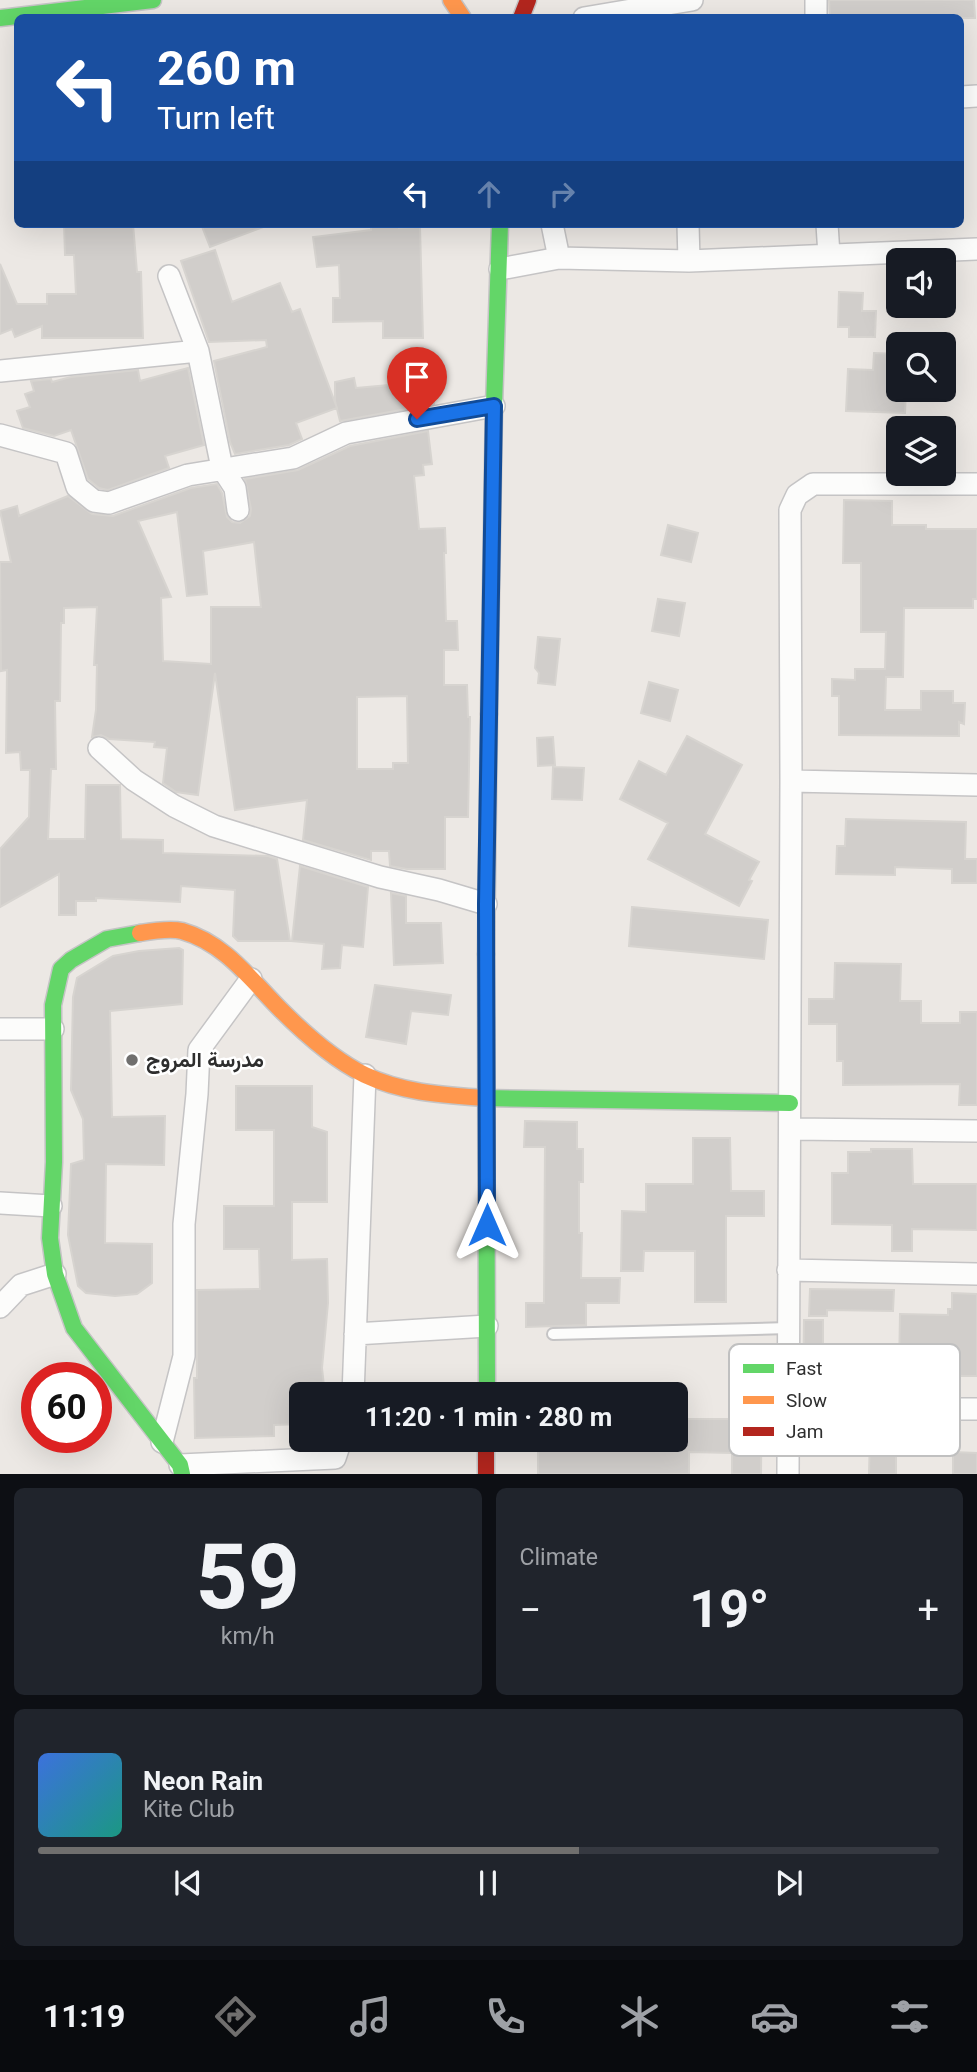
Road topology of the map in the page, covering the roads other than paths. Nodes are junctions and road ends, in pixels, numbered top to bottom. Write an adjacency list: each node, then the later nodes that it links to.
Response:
1 (153, 0): 3 (main road)
2 (682, 6): 4 (street)
3 (34, 14)
4 (617, 14)
5 (500, 228): 13 (main road)
6 (553, 228): 11 (street)
7 (688, 228): 12 (street)
8 (827, 228): 10 (street)
9 (977, 249): 10 (street)
10 (829, 255): 12 (street)
11 (559, 258): 12 (street); 13 (street)
12 (689, 261)
13 (500, 269): 17 (main road)
14 (169, 276): 15 (street)
15 (198, 351): 16 (street); 19 (street)
16 (0, 371)
17 (494, 406): 19 (street); 25 (main road)
18 (0, 435): 19 (street)
19 (222, 468): 21 (street)
20 (977, 484): 23 (street)
21 (239, 510)
22 (99, 748): 25 (street)
23 (791, 781): 24 (street); 31 (street)
24 (977, 785)
25 (486, 904): 30 (main road)
26 (251, 979): 28 (main road); 29 (main road); 47 (street)
27 (0, 1029): 28 (street)
28 (53, 1029): 35 (main road)
29 (365, 1075): 30 (main road); 42 (street)
30 (487, 1098): 31 (main road); 40 (main road)
31 (790, 1103): 32 (street)
32 (790, 1129): 33 (street); 36 (street)
33 (977, 1131)
34 (0, 1203): 35 (street)
35 (51, 1206): 37 (main road)
36 (788, 1270): 38 (street); 41 (street)
37 (55, 1274): 39 (street); 47 (main road)
38 (977, 1274)
39 (0, 1307)
40 (487, 1326): 42 (street); 46 (main road)
41 (789, 1328): 43 (lane); 44 (street)
42 (355, 1334): 45 (street)
43 (553, 1334)
44 (789, 1344)
45 (353, 1382)
46 (487, 1382)
47 (162, 1443): 51 (main road)
48 (486, 1452): 52 (main road)
49 (788, 1456): 53 (street)
50 (338, 1457): 51 (street)
51 (181, 1469)
52 (486, 1474)
53 (788, 1474)

